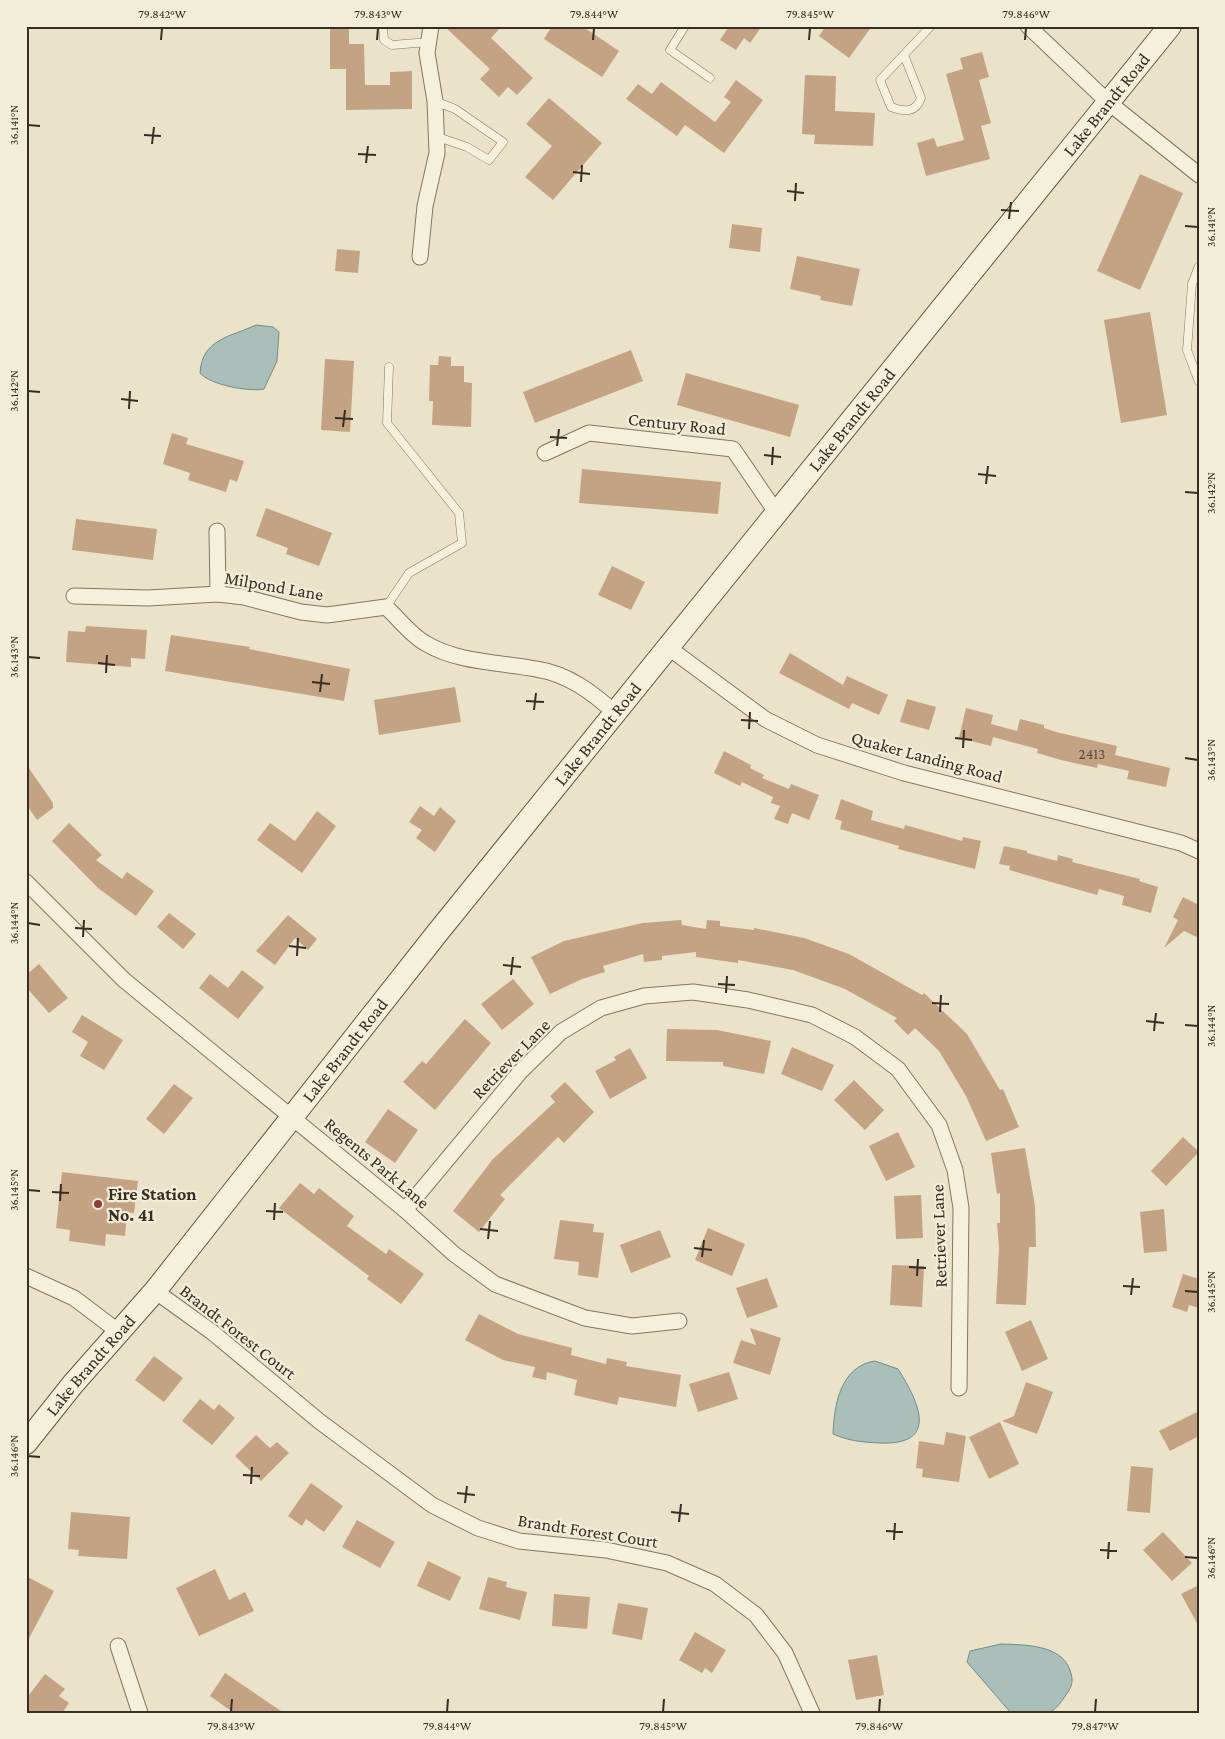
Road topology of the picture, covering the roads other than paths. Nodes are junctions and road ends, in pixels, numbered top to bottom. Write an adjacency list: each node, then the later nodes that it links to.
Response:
1 (383, 26): 7 (lane)
2 (431, 26): 7 (street)
3 (685, 26): 9 (lane)
4 (931, 26): 8 (lane)
5 (1028, 26): 11 (street)
6 (1170, 26): 11 (street, Lake Brandt Road)
7 (429, 42): 10 (street)
8 (904, 55): 8 (lane)
9 (710, 78)
10 (435, 101): 12 (street); 12 (lane)
11 (1108, 102): 13 (street); 19 (street, Lake Brandt Road)
12 (438, 137): 14 (street)
13 (1199, 175)
14 (420, 257)
15 (1199, 266): 17 (lane)
16 (389, 367): 23 (lane)
17 (1199, 382)
18 (545, 453): 19 (street, Century Road)
19 (776, 512): 24 (street, Lake Brandt Road)
20 (217, 531): 21 (street)
21 (218, 594): 22 (street, Milpond Lane); 23 (street, Milpond Lane)
22 (74, 596)
23 (386, 607): 25 (street)
24 (669, 648): 25 (street, Lake Brandt Road); 26 (street, Quaker Landing Road)
25 (615, 713): 28 (street, Lake Brandt Road)
26 (1199, 851)
27 (26, 882): 28 (street, Regents Park Lane)
28 (293, 1119): 29 (street, Regents Park Lane); 31 (street, Lake Brandt Road)
29 (405, 1210): 32 (street, Regents Park Lane); 34 (street, Retriever Lane)
30 (26, 1276): 33 (street)
31 (155, 1291): 33 (street, Lake Brandt Road); 38 (street, Brandt Forest Court)
32 (679, 1321)
33 (118, 1332): 35 (street, Lake Brandt Road)
34 (960, 1388)
35 (26, 1443)
36 (118, 1646): 37 (street)
37 (140, 1713)
38 (812, 1713)

